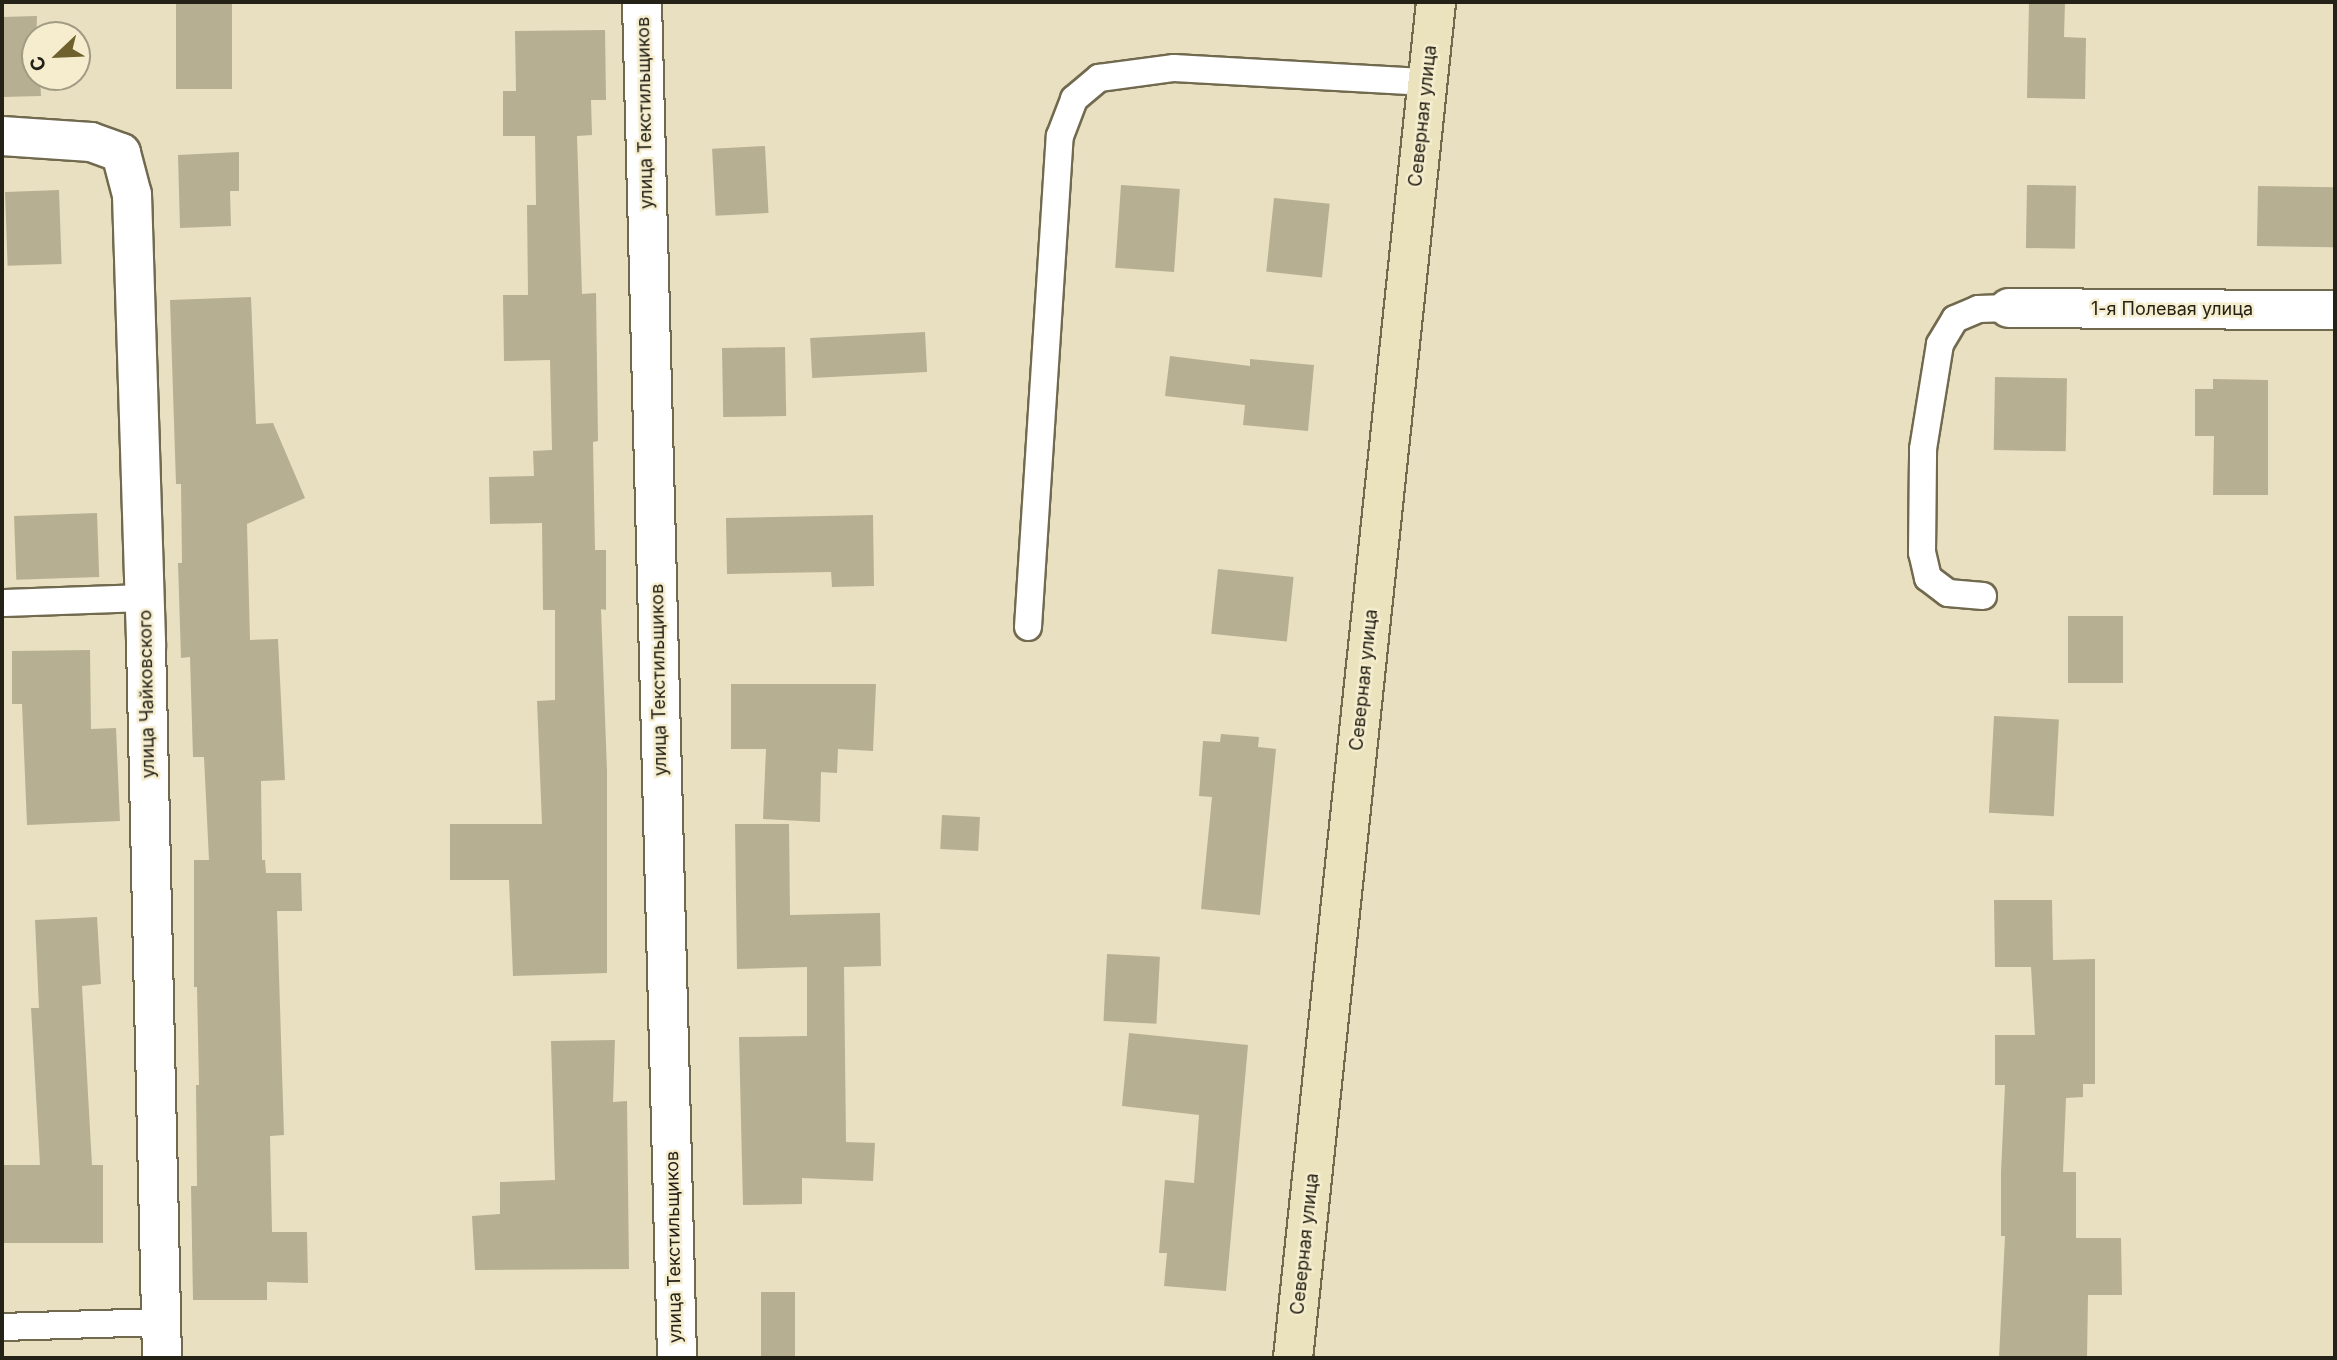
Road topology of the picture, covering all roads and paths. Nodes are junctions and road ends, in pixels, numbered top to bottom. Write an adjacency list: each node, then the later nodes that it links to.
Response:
1 (642, 2): 13 (street, улица Текстильщиков)
2 (1436, 2): 3 (main road, Северная улица)
3 (1427, 82): 10 (lane); 14 (main road, Северная улица)
4 (2, 136): 8 (street, улица Чайковского)
5 (2009, 307): 6 (street, 1-я Полевая улица); 7 (lane)
6 (2335, 310)
7 (1983, 596)
8 (145, 598): 9 (lane); 12 (street, улица Чайковского)
9 (2, 603)
10 (1028, 626)
11 (2, 1327): 12 (lane)
12 (162, 1340)
13 (677, 1358)
14 (1293, 1358)

